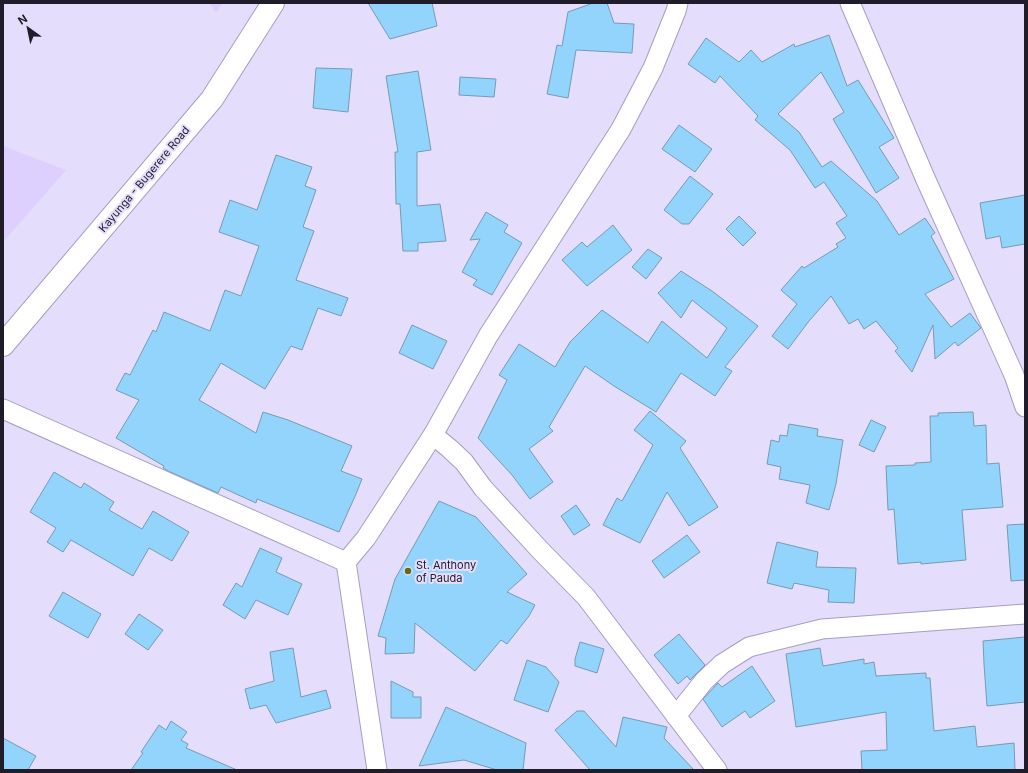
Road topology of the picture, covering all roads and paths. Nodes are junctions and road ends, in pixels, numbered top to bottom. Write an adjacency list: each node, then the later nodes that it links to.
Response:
1 (273, 3): 4 (main road, Kayunga - Bugerere Road)
2 (678, 3): 7 (street)
3 (850, 3): 5 (street)
4 (3, 345)
5 (1025, 407)
6 (3, 409): 8 (street)
7 (433, 435): 8 (street); 10 (street)
8 (346, 562): 11 (street)
9 (1025, 614): 10 (street)
10 (676, 716): 12 (street)
11 (378, 770)
12 (717, 770)

